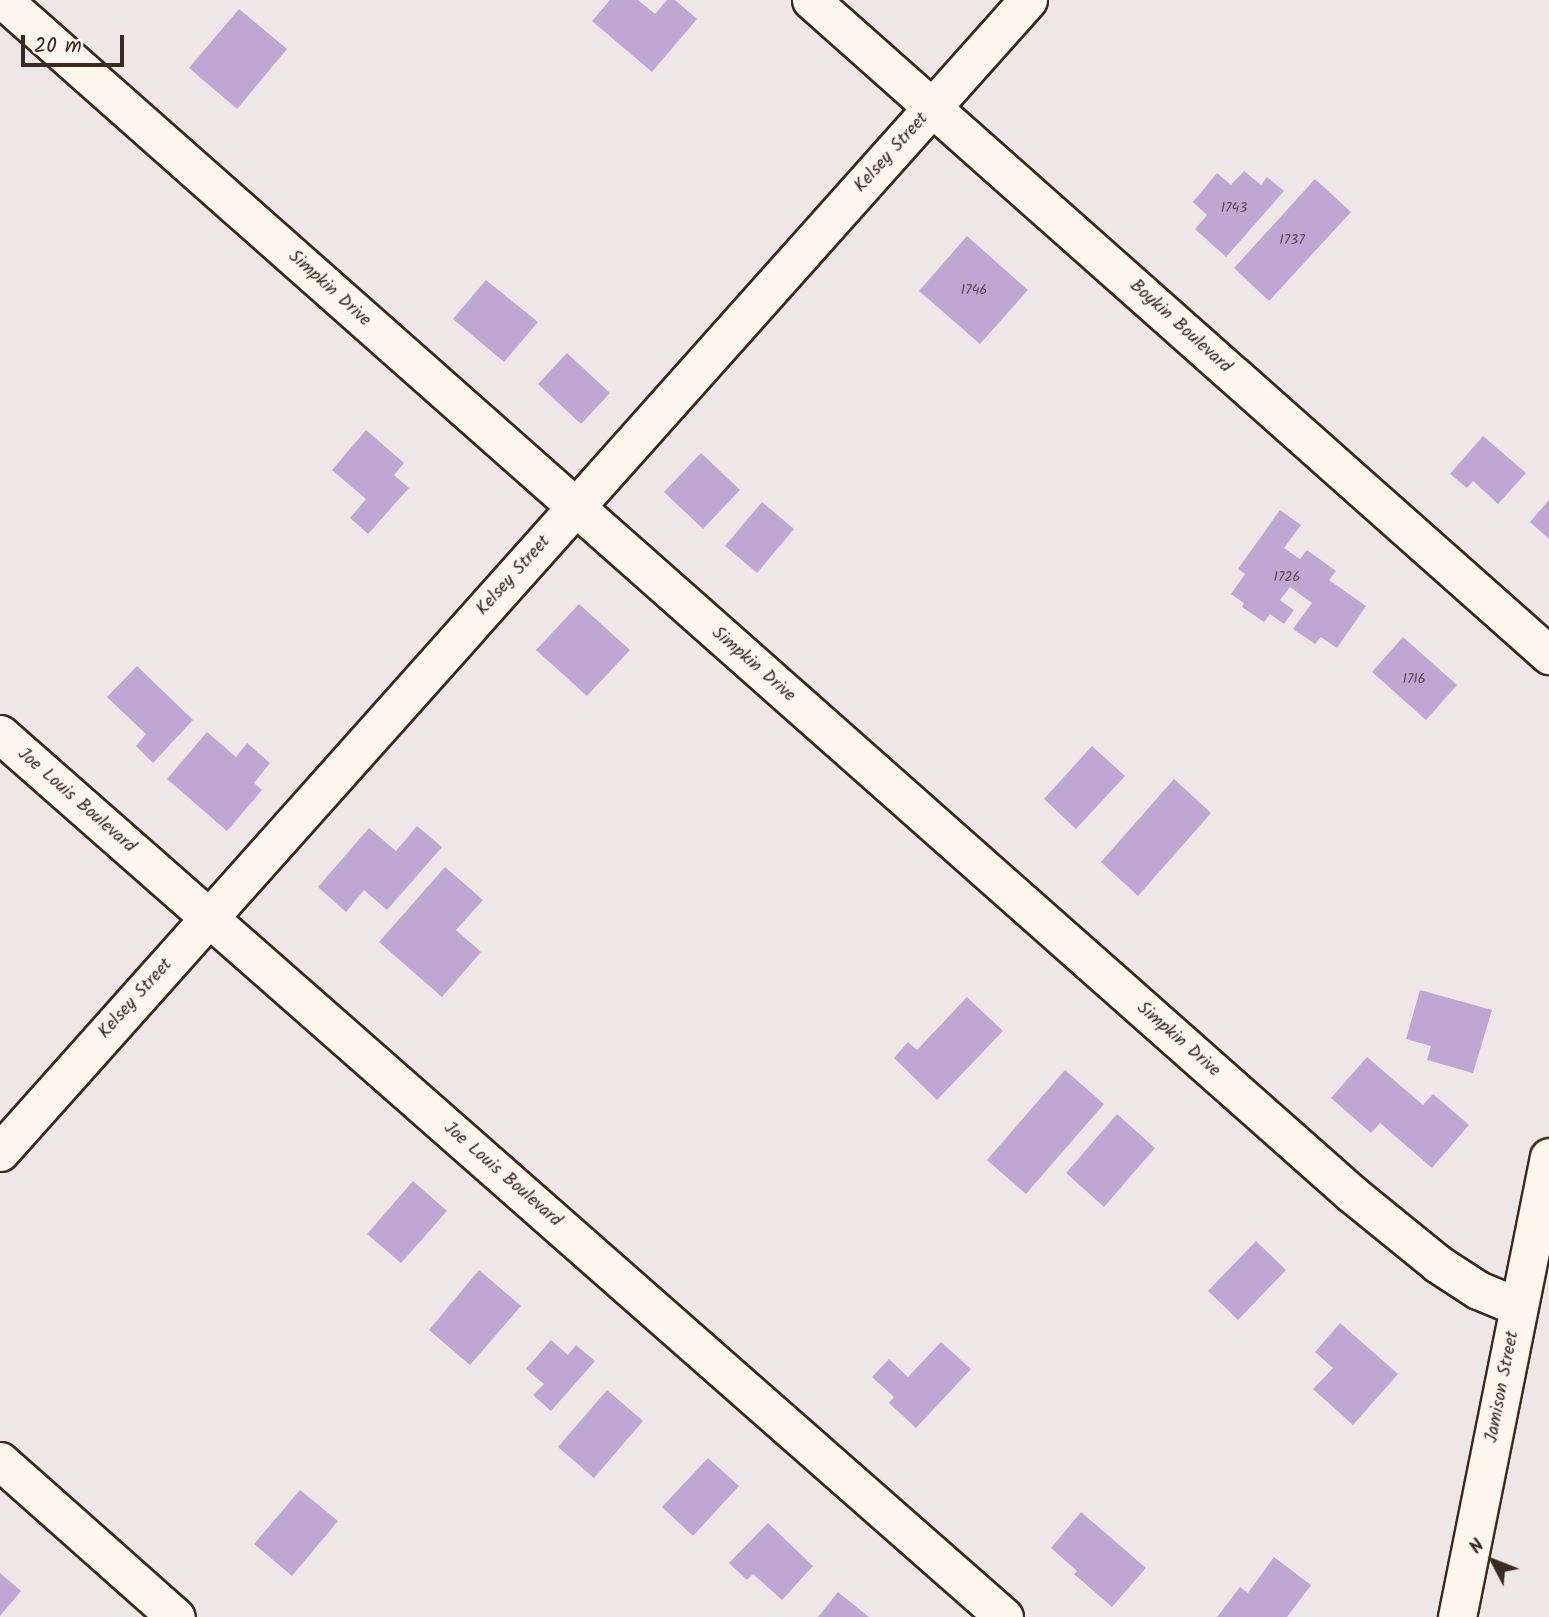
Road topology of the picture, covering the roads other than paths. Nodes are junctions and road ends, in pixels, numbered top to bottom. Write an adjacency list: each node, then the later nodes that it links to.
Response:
1 (3, 0): 5 (street, Simpkin Drive)
2 (811, 0): 4 (street, Boykin Boulevard)
3 (1028, 0): 4 (street, Kelsey Street)
4 (932, 108): 5 (street, Kelsey Street); 6 (street, Boykin Boulevard)
5 (575, 507): 8 (street, Kelsey Street); 11 (street, Simpkin Drive)
6 (1549, 655)
7 (0, 734): 8 (street, Joe Louis Boulevard)
8 (209, 918): 9 (street, Kelsey Street); 14 (street, Joe Louis Boulevard)
9 (0, 1152)
10 (1549, 1157): 11 (street, Jamison Street)
11 (1519, 1307): 15 (street, Jamison Street)
12 (0, 1461): 13 (street)
13 (176, 1617)
14 (1004, 1617)
15 (1457, 1617)

